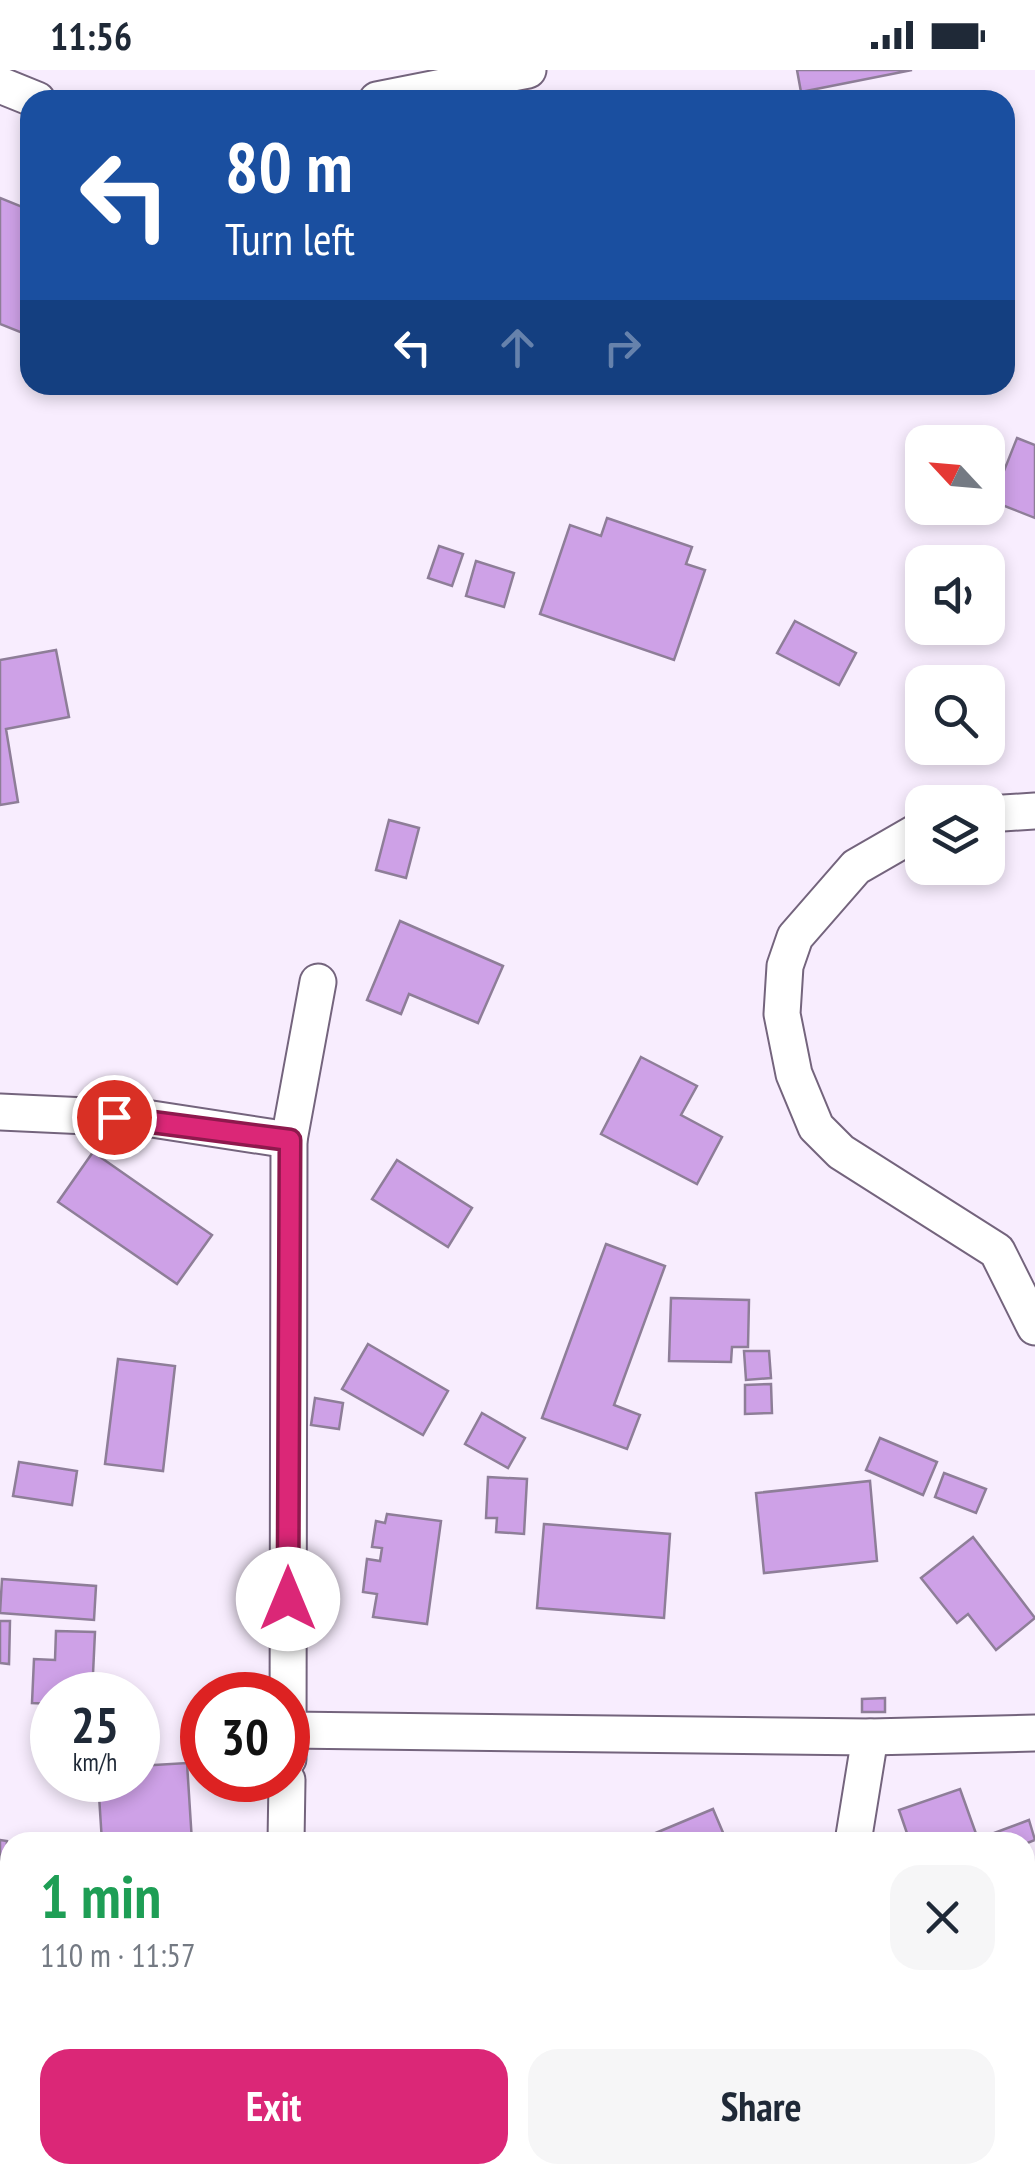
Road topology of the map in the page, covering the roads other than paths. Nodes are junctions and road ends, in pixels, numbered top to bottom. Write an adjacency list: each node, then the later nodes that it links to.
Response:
1 (528, 70): 2 (street)
2 (427, 90)
3 (1035, 811): 4 (street)
4 (1005, 813)
5 (905, 839): 9 (street)
6 (318, 982): 8 (street)
7 (0, 1112): 8 (street)
8 (290, 1140): 10 (street)
9 (1035, 1327)
10 (288, 1672)
11 (310, 1730): 13 (street)
12 (1035, 1734): 13 (street)
13 (870, 1737): 16 (street)
14 (287, 1802): 15 (street)
15 (286, 1832)
16 (854, 1832)

